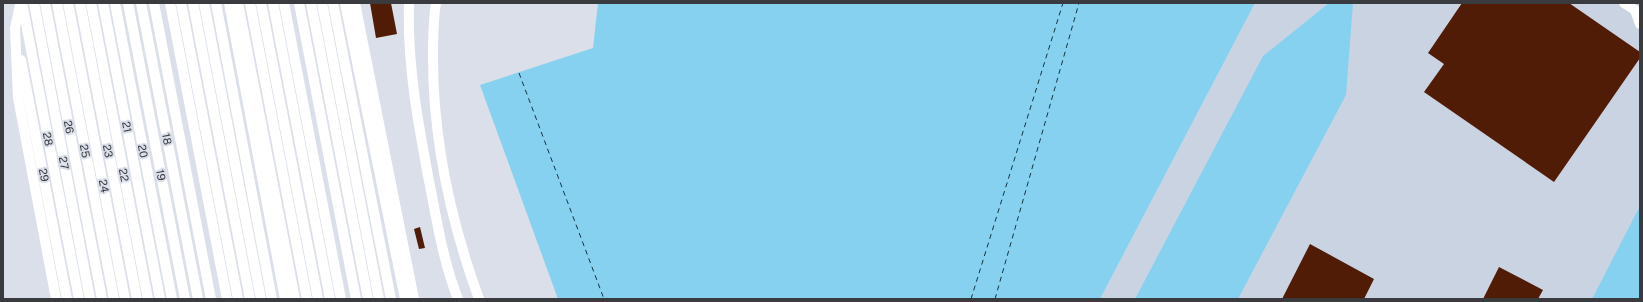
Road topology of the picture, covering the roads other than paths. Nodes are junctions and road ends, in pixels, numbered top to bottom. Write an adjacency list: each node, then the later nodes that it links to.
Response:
1 (21, 3): 34 (lane); 37 (lane, 28)
2 (34, 3): 38 (lane, 27)
3 (45, 3): 39 (lane, 26)
4 (56, 3): 40 (lane, 25)
5 (68, 3): 41 (lane, 24)
6 (80, 3): 42 (lane, 23)
7 (92, 3): 43 (lane, 22)
8 (103, 3): 44 (lane, 21)
9 (115, 3): 45 (lane, 20)
10 (128, 3): 46 (lane, 19)
11 (141, 3): 47 (lane, 18)
12 (154, 3): 48 (lane)
13 (170, 3): 49 (lane)
14 (181, 3): 50 (lane)
15 (193, 3): 51 (lane)
16 (204, 3): 52 (lane)
17 (216, 3): 53 (lane)
18 (229, 3): 54 (lane)
19 (238, 3): 55 (lane)
20 (250, 3): 56 (lane)
21 (261, 3): 57 (lane)
22 (273, 3): 58 (lane)
23 (284, 3): 59 (lane)
24 (299, 3): 60 (lane)
25 (311, 3): 61 (lane)
26 (322, 3): 62 (lane)
27 (333, 3): 63 (lane)
28 (345, 3): 64 (lane)
29 (355, 3): 65 (lane)
30 (409, 3): 66 (lane)
31 (436, 3): 67 (lane)
32 (1624, 3): 33 (lane)
33 (1640, 24)
34 (15, 28): 35 (lane); 36 (lane, 29)
35 (56, 299)
36 (67, 299)
37 (79, 299)
38 (90, 299)
39 (102, 299)
40 (114, 299)
41 (125, 299)
42 (137, 299)
43 (148, 299)
44 (160, 299)
45 (172, 299)
46 (185, 299)
47 (198, 299)
48 (211, 299)
49 (227, 299)
50 (238, 299)
51 (250, 299)
52 (261, 299)
53 (272, 299)
54 (285, 299)
55 (295, 299)
56 (307, 299)
57 (318, 299)
58 (330, 299)
59 (341, 299)
60 (356, 299)
61 (368, 299)
62 (379, 299)
63 (391, 299)
64 (405, 299)
65 (414, 299)
66 (458, 299)
67 (479, 299)

